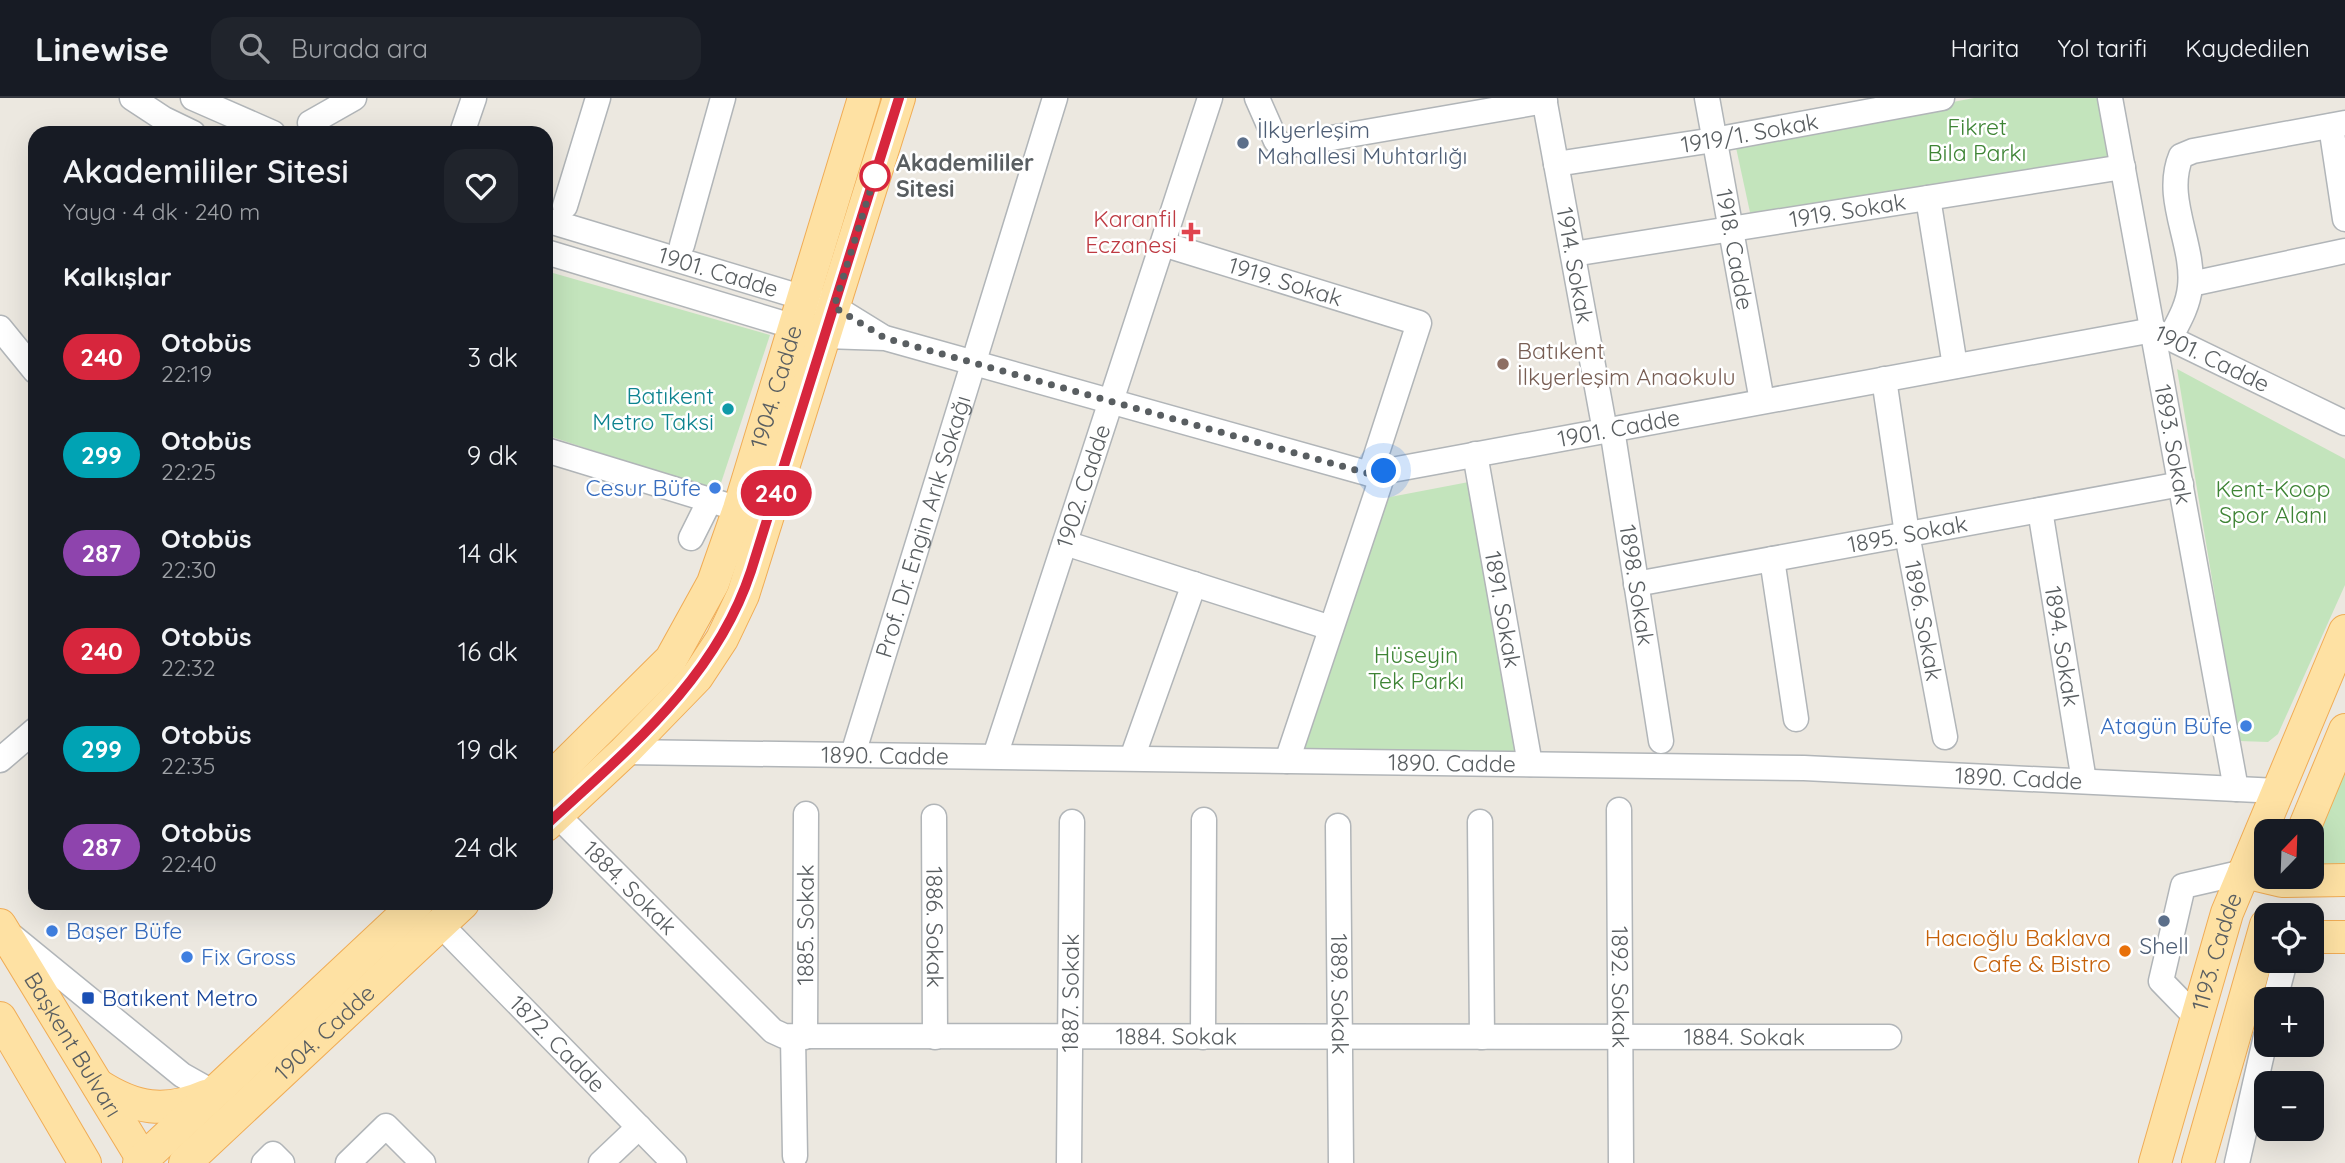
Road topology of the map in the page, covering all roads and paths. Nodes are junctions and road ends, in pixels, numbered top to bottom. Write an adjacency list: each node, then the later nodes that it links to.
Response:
1 (132, 98): 18 (street)
2 (192, 98): 19 (street)
3 (354, 98): 16 (street)
4 (474, 98): 20 (street)
5 (598, 98): 25 (street)
6 (723, 98): 29 (street)
7 (864, 98): 34 (main road, 1904. Cadde)
8 (900, 98): 35 (main road, 1904. Cadde)
9 (1055, 98): 39 (street, Prof. Dr. Engin Arık Sokağı)
10 (1210, 98): 28 (street, 1902. Cadde)
11 (1257, 98): 15 (street)
12 (1707, 98): 21 (street, 1918. Cadde)
13 (1942, 98): 21 (street, 1919/1. Sokak)
14 (2110, 98): 23 (street, 1893. Sokak)
15 (1545, 100): 22 (street, 1914. Sokak)
16 (310, 123)
17 (2338, 124): 26 (street); 33 (street)
18 (179, 126)
19 (257, 126)
20 (464, 126)
21 (1714, 140): 22 (street, 1919/1. Sokak); 27 (street, 1918. Cadde)
22 (1556, 164): 32 (street, 1914. Sokak)
23 (2123, 167): 24 (street, 1919. Sokak); 36 (street, 1893. Sokak)
24 (1928, 198): 27 (street, 1919. Sokak); 40 (street)
25 (556, 213): 34 (street, 1901. Cadde)
26 (2345, 219)
27 (1731, 228): 32 (street, 1919. Sokak); 43 (street, 1918. Cadde)
28 (1163, 244): 42 (street, 1902. Cadde); 48 (street, 1919. Sokak)
29 (682, 245)
30 (2345, 251): 33 (street)
31 (553, 254): 34 (street, 1901. Cadde)
32 (1573, 254): 45 (street, 1914. Sokak)
33 (2191, 284): 36 (street)
34 (799, 313): 35 (street, 1901. Cadde); 50 (main road, 1904. Cadde)
35 (830, 322): 39 (street, 1901. Cadde); 65 (main road, 1904. Cadde)
36 (2162, 334): 40 (street, 1901. Cadde); 44 (street, 1901. Cadde); 49 (street, 1893. Sokak)
37 (16, 341): 38 (street)
38 (28, 360)
39 (975, 363): 42 (street, 1901. Cadde); 66 (street, Prof. Dr. Engin Arık Sokağı)
40 (1955, 366): 41 (street, 1901. Cadde)
41 (1884, 379): 43 (street, 1901. Cadde); 52 (street, 1896. Sokak)
42 (1112, 401): 48 (street, 1901. Cadde); 54 (street, 1902. Cadde)
43 (1762, 401): 45 (street, 1901. Cadde)
44 (2345, 423)
45 (1609, 430): 47 (street, 1901. Cadde); 57 (street, 1898. Sokak)
46 (553, 452): 50 (street)
47 (1475, 454): 48 (street, 1901. Cadde); 71 (street, 1891. Sokak)
48 (1377, 472): 58 (street)
49 (2181, 484): 51 (street, 1895. Sokak); 74 (street, 1893. Sokak)
50 (724, 505): 53 (street); 72 (main road, 1904. Cadde)
51 (2040, 510): 52 (street, 1895. Sokak); 73 (street, 1894. Sokak)
52 (1907, 534): 55 (street, 1895. Sokak); 63 (street, 1896. Sokak)
53 (691, 538)
54 (1065, 543): 56 (street); 67 (street, 1902. Cadde)
55 (1772, 559): 57 (street, 1895. Sokak); 60 (street)
56 (1194, 584): 58 (street); 68 (street)
57 (1636, 584): 64 (street, 1898. Sokak)
58 (1331, 628): 70 (street)
59 (2345, 631): 75 (main road, 1193. Cadde)
60 (1796, 719)
61 (2345, 730): 80 (main road)
62 (28, 736): 69 (street)
63 (1945, 737)
64 (1661, 741)
65 (624, 752): 66 (street, 1890. Cadde); 79 (main road, 1904. Cadde)
66 (853, 754): 67 (street, 1890. Cadde)
67 (995, 756): 68 (street, 1890. Cadde)
68 (1132, 758): 70 (street, 1890. Cadde)
69 (0, 760)
70 (1287, 761): 71 (street, 1890. Cadde)
71 (1530, 764): 73 (street, 1890. Cadde)
72 (553, 776)
73 (2084, 781): 74 (street, 1890. Cadde)
74 (2236, 789): 75 (street, 1890. Cadde)
75 (2278, 791): 86 (main road, 1193. Cadde)
76 (1619, 810): 108 (street, 1892. Sokak)
77 (806, 814): 102 (street, 1885. Sokak)
78 (934, 817): 103 (street, 1886. Sokak)
79 (553, 819)
80 (2308, 819)
81 (1204, 820): 105 (street)
82 (553, 821): 102 (street, 1884. Sokak)
83 (1480, 821): 107 (street)
84 (1072, 822): 104 (street, 1887. Sokak)
85 (1338, 826): 106 (street, 1889. Sokak)
86 (2244, 872): 87 (main road); 95 (main road, 1193. Cadde); 100 (street)
87 (2254, 874)
88 (2324, 880): 89 (main road)
89 (2345, 880)
90 (410, 910): 112 (main road, 1904. Cadde)
91 (455, 910): 92 (main road, 1904. Cadde)
92 (440, 924): 113 (street, 1872. Cadde); 118 (main road, 1904. Cadde)
93 (0, 926): 98 (main road, Başkent Bulvarı); 112 (street)
94 (2254, 930): 95 (main road)
95 (2221, 931): 100 (main road, 1193. Cadde)
96 (2324, 937): 97 (main road)
97 (2345, 937)
98 (19, 957): 111 (main road, Başkent Bulvarı); 112 (street)
99 (2254, 970): 128 (main road, 1193. Cadde)
100 (2196, 1017): 127 (main road, 1193. Cadde)
101 (0, 1018): 117 (main road)
102 (799, 1037): 103 (street, 1884. Sokak); 114 (street, 1885. Sokak)
103 (935, 1037): 104 (street, 1884. Sokak)
104 (1070, 1037): 105 (street, 1884. Sokak); 124 (street, 1887. Sokak)
105 (1203, 1037): 106 (street, 1884. Sokak)
106 (1340, 1037): 107 (street, 1884. Sokak); 125 (street, 1889. Sokak)
107 (1482, 1037): 108 (street, 1884. Sokak)
108 (1620, 1037): 109 (street, 1884. Sokak); 126 (street, 1892. Sokak)
109 (1889, 1037)
110 (2261, 1057): 129 (street)
111 (96, 1083): 112 (main road); 115 (main road, Başkent Bulvarı)
112 (214, 1093): 115 (main road, 1904. Cadde)
113 (639, 1127): 116 (street); 123 (street, 1872. Cadde)
114 (795, 1156)
115 (142, 1162)
116 (605, 1162)
117 (85, 1163)
118 (185, 1163)
119 (264, 1163): 120 (street)
120 (282, 1163)
121 (348, 1163): 122 (street)
122 (423, 1163)
123 (674, 1163)
124 (1069, 1163)
125 (1341, 1163)
126 (1621, 1163)
127 (2155, 1163)
128 (2197, 1163)
129 (2237, 1163)

